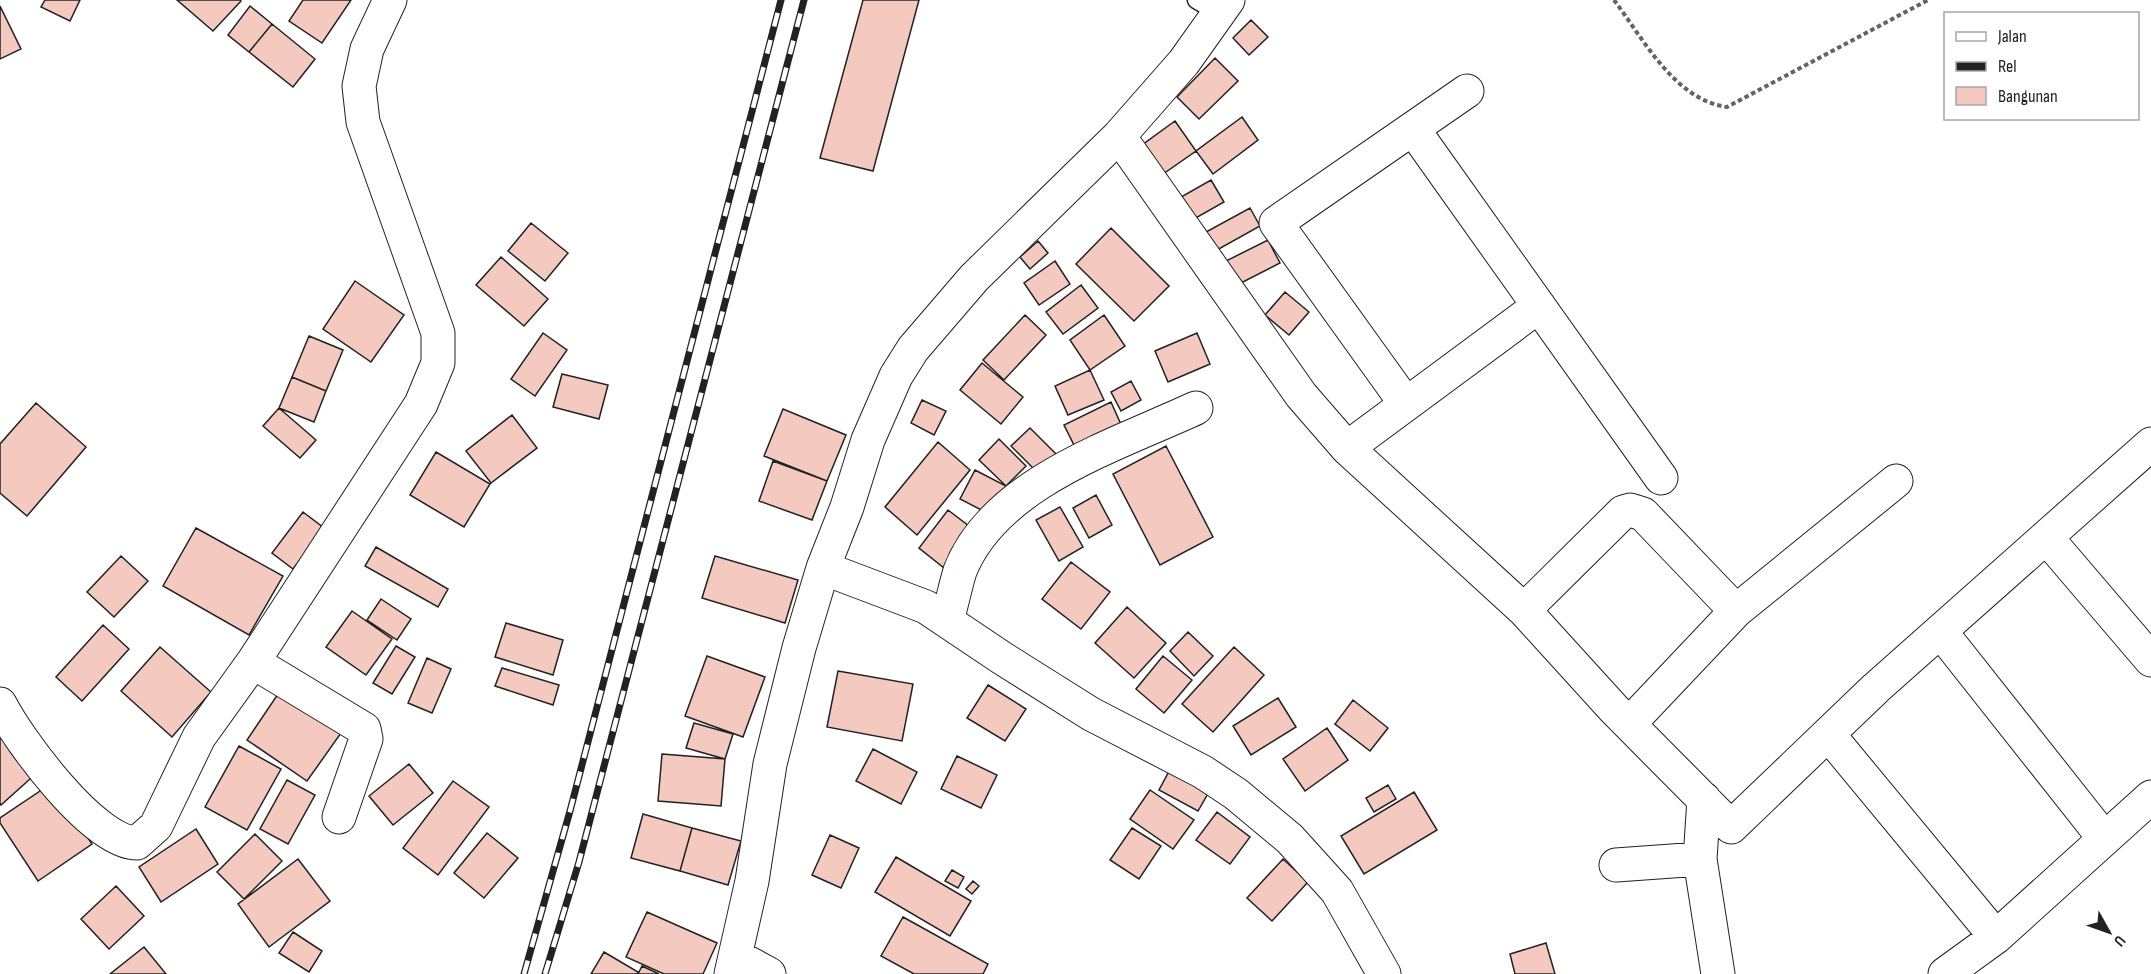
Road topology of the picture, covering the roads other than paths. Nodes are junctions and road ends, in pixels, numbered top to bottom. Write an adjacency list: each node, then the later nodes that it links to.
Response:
1 (390, 0): 20 (street)
2 (1214, 4): 5 (street)
3 (1467, 91): 4 (street)
4 (1413, 129): 6 (street); 7 (street)
5 (1119, 136): 10 (street); 14 (street)
6 (1539, 306): 7 (street); 11 (street)
7 (1406, 404): 10 (street)
8 (1196, 408): 17 (street)
9 (2151, 444): 13 (street)
10 (1347, 448): 15 (street)
11 (1660, 478)
12 (1896, 481): 16 (street)
13 (2046, 537): 18 (street); 19 (street)
14 (823, 568): 17 (street); 31 (street)
15 (1524, 610): 16 (street); 22 (street)
16 (1736, 611): 22 (street)
17 (947, 620): 33 (street)
18 (1941, 632): 23 (street); 27 (street)
19 (2151, 660)
20 (253, 662): 21 (street); 26 (street)
21 (0, 704)
22 (1629, 724): 25 (street)
23 (1828, 734): 25 (street); 30 (street)
24 (2151, 797): 27 (street)
25 (1704, 799): 28 (street)
26 (339, 817)
27 (2104, 838): 30 (street)
28 (1700, 859): 29 (street); 34 (street)
29 (1616, 865)
30 (1996, 937): 35 (street)
31 (734, 965): 32 (street)
32 (769, 974)
33 (1384, 974)
34 (1718, 974)
35 (1945, 974)

